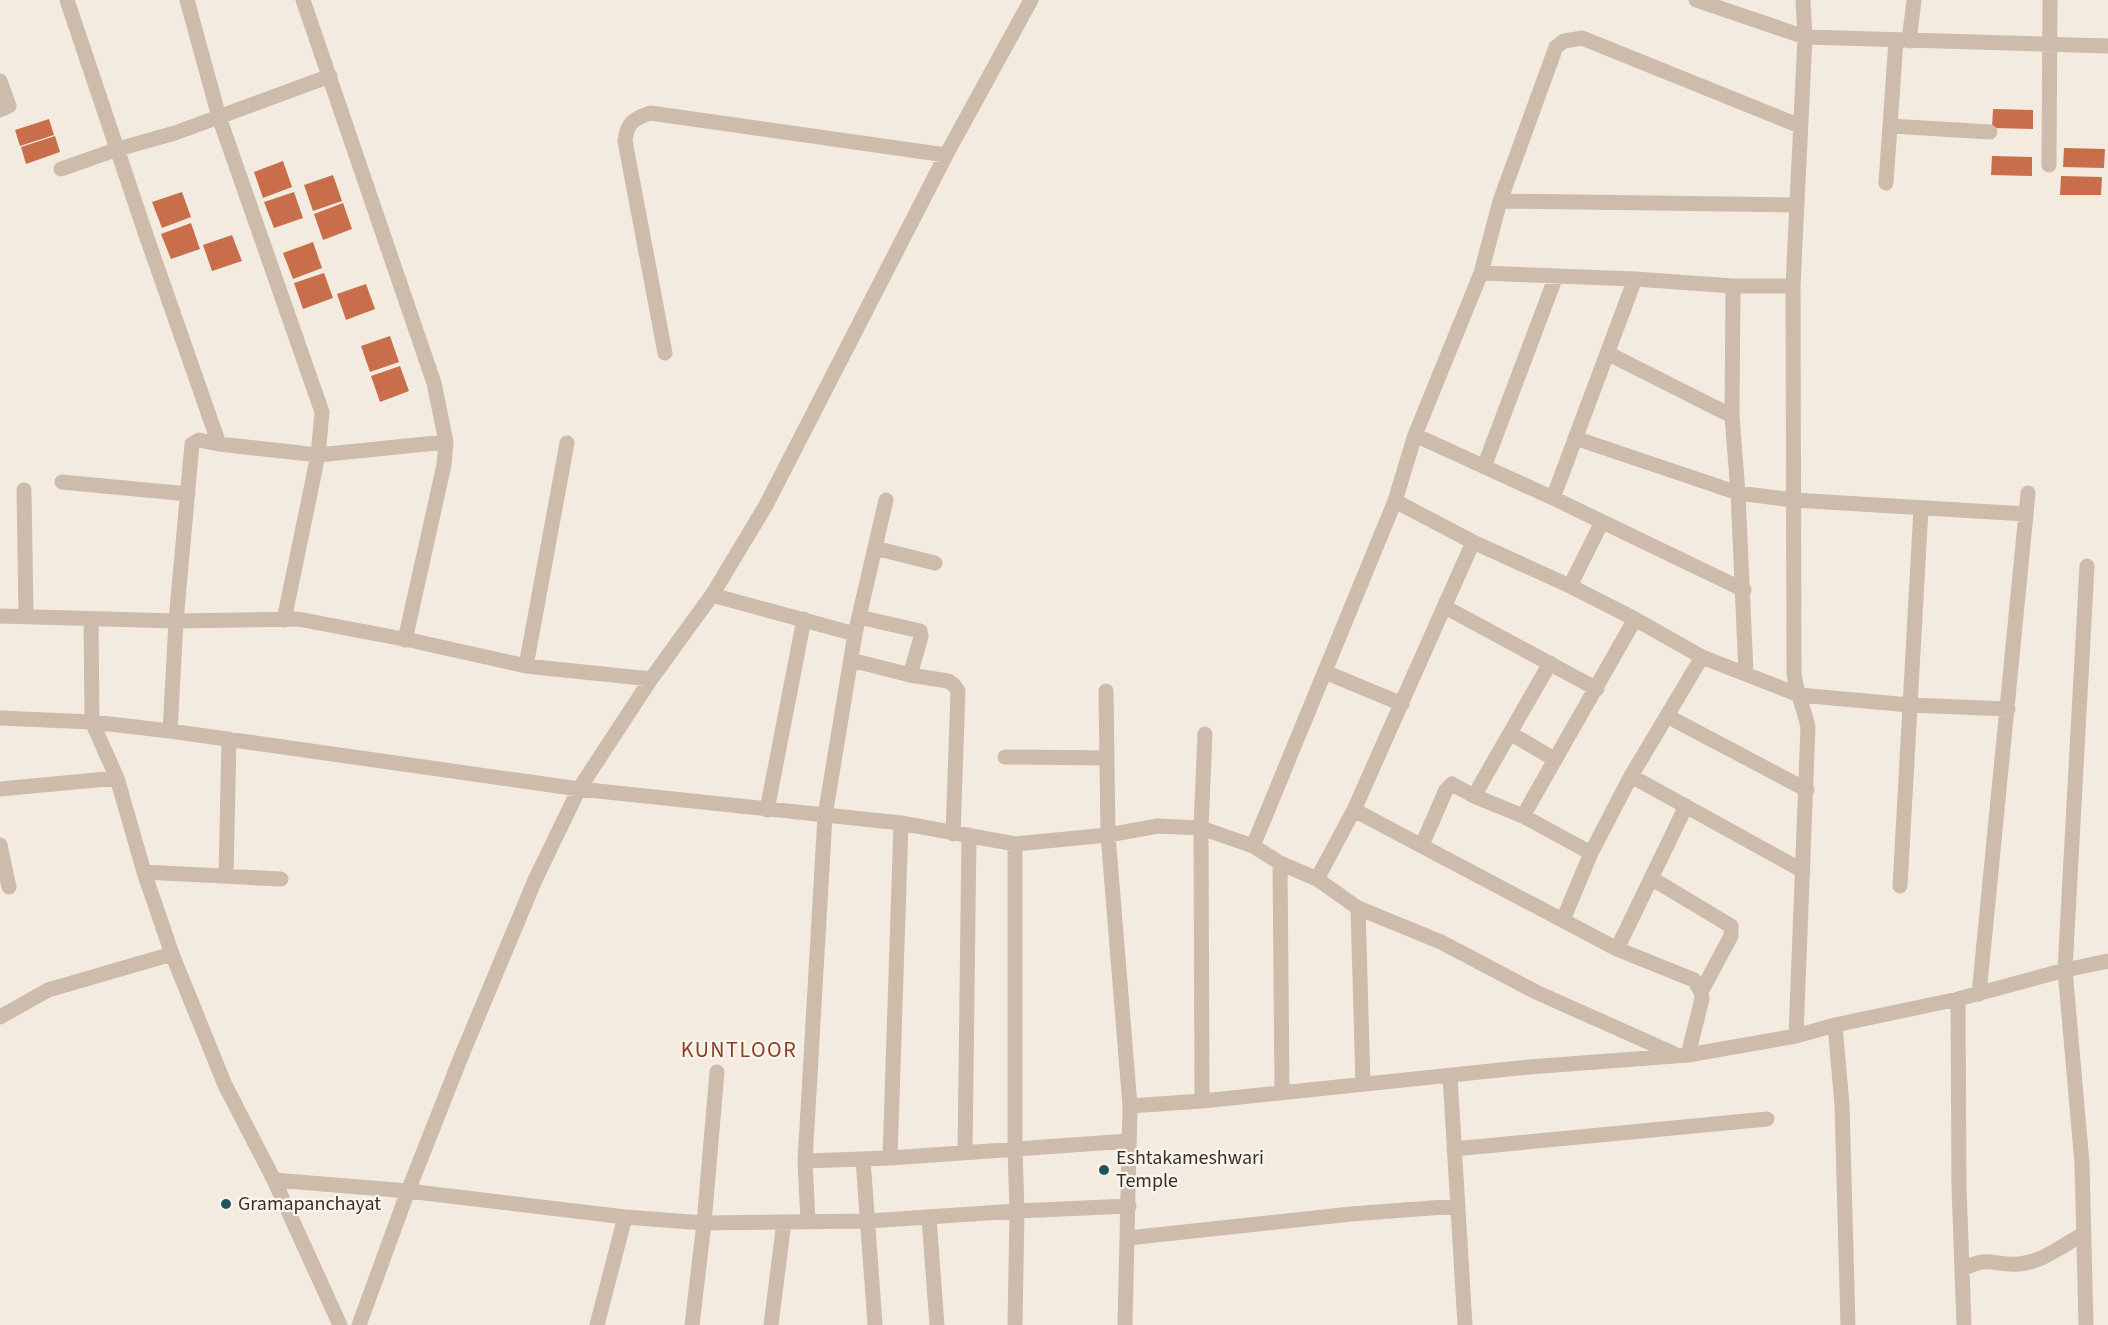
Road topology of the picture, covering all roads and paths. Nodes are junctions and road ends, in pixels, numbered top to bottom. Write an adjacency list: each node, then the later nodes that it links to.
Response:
1 (67, 0): 20 (street)
2 (187, 0): 16 (street)
3 (303, 0): 13 (street)
4 (1031, 0): 21 (street)
5 (1696, 0): 9 (street)
6 (1803, 0): 9 (street)
7 (1914, 0): 10 (street)
8 (2050, 0): 11 (street)
9 (1804, 37): 10 (street); 17 (street)
10 (1902, 40): 11 (street); 18 (street)
11 (2049, 45): 12 (street); 22 (street)
12 (2108, 46)
13 (330, 76): 16 (street); 37 (street)
14 (0, 81): 15 (street)
15 (0, 110)
16 (219, 117): 20 (street); 40 (street)
17 (1800, 126): 25 (street); 26 (street)
18 (1890, 126): 19 (street); 24 (street)
19 (1990, 132)
20 (118, 149): 23 (street); 39 (street)
21 (946, 155): 32 (street); 60 (street)
22 (2049, 165)
23 (61, 169)
24 (1886, 183)
25 (1500, 201): 26 (street); 27 (street)
26 (1795, 205): 31 (street)
27 (1481, 273): 28 (street); 35 (street)
28 (1556, 276): 29 (street); 41 (street)
29 (1635, 279): 30 (street); 33 (street)
30 (1733, 286): 31 (street); 34 (street)
31 (1793, 286): 49 (street)
32 (665, 353)
33 (1607, 353): 34 (street); 36 (street)
34 (1732, 416): 44 (street)
35 (1416, 435): 41 (street); 50 (street)
36 (1575, 438): 44 (street); 47 (street)
37 (446, 442): 40 (street); 71 (street)
38 (567, 443): 75 (street)
39 (219, 444): 40 (street); 46 (street)
40 (318, 454): 68 (street)
41 (1484, 467): 47 (street)
42 (62, 482): 46 (street)
43 (24, 490): 63 (street)
44 (1738, 493): 49 (street); 59 (street)
45 (2028, 493): 52 (street)
46 (189, 494): 69 (street)
47 (1553, 498): 53 (street)
48 (886, 500): 55 (street)
49 (1793, 500): 51 (street); 82 (street)
50 (1395, 501): 54 (street); 76 (street)
51 (1921, 508): 52 (street); 84 (street)
52 (2026, 514): 85 (street)
53 (1602, 522): 58 (street); 59 (street)
54 (1473, 542): 58 (street); 61 (street)
55 (875, 548): 56 (street); 64 (street)
56 (935, 563)
57 (2087, 566): 130 (street)
58 (1570, 586): 67 (street)
59 (1744, 590): 77 (street)
60 (712, 594): 66 (street); 79 (street)
61 (1445, 607): 74 (street); 83 (street)
62 (0, 616): 63 (street)
63 (26, 616): 65 (street)
64 (859, 617): 70 (street); 78 (street)
65 (91, 619): 69 (street); 88 (street)
66 (804, 619): 70 (street); 103 (street)
67 (1635, 619): 72 (street); 80 (street)
68 (284, 620): 69 (street); 71 (street)
69 (176, 621): 89 (street)
70 (855, 633): 73 (street)
71 (405, 640): 75 (street)
72 (1702, 657): 77 (street); 86 (street)
73 (851, 660): 78 (street); 105 (street)
74 (1550, 663): 80 (street); 91 (street)
75 (526, 666): 79 (street)
76 (1325, 672): 83 (street); 114 (street)
77 (1746, 673): 82 (street)
78 (910, 675): 109 (street)
79 (651, 679): 99 (street)
80 (1597, 689): 95 (street)
81 (1106, 691): 94 (street)
82 (1798, 695): 84 (street); 100 (street)
83 (1402, 704): 104 (street)
84 (1910, 705): 85 (street); 123 (street)
85 (2008, 709): 132 (street)
86 (1667, 716): 96 (street); 100 (street)
87 (0, 718): 88 (street)
88 (92, 722): 89 (street); 97 (street)
89 (170, 731): 92 (street)
90 (1205, 734): 108 (street)
91 (1510, 734): 95 (street); 101 (street)
92 (229, 739): 99 (street); 119 (street)
93 (1005, 757): 94 (street)
94 (1107, 758): 110 (street)
95 (1554, 759): 106 (street)
96 (1631, 776): 102 (street); 115 (street)
97 (117, 778): 98 (street); 118 (street)
98 (0, 789)
99 (579, 789): 103 (street); 153 (street)
100 (1807, 790): 117 (street)
101 (1474, 796): 106 (street); 113 (street)
102 (1686, 806): 117 (street); 120 (street)
103 (767, 810): 105 (street)
104 (1354, 810): 113 (street); 122 (street)
105 (825, 816): 107 (street); 151 (street)
106 (1523, 816): 115 (street)
107 (901, 823): 109 (street); 149 (street)
108 (1201, 828): 110 (street); 114 (street); 142 (street)
109 (961, 834): 111 (street); 148 (street)
110 (1108, 835): 111 (street); 143 (street)
111 (1015, 844): 146 (street)
112 (0, 845): 124 (street)
113 (1422, 845): 126 (street)
114 (1253, 846): 116 (street)
115 (1592, 853): 126 (street)
116 (1280, 863): 122 (street); 141 (street)
117 (1803, 871): 136 (street)
118 (144, 872): 119 (street); 128 (street)
119 (226, 876): 121 (street)
120 (1651, 878): 127 (street); 131 (street)
121 (280, 879)
122 (1317, 879): 125 (street)
123 (1900, 886)
124 (9, 887)
125 (1358, 908): 137 (street); 140 (street)
126 (1563, 920): 127 (street)
127 (1617, 948): 131 (street)
128 (172, 954): 134 (street); 152 (street)
129 (2108, 961): 130 (street)
130 (2065, 970): 132 (street); 163 (street)
131 (1701, 992): 137 (street)
132 (1979, 994): 133 (street)
133 (1958, 999): 135 (street); 165 (street)
134 (0, 1017)
135 (1835, 1025): 136 (street); 176 (street)
136 (1796, 1036): 137 (street)
137 (1682, 1055): 139 (street)
138 (717, 1072): 162 (street)
139 (1450, 1076): 140 (street); 147 (street)
140 (1363, 1084): 141 (street)
141 (1282, 1092): 142 (street)
142 (1202, 1101): 143 (street)
143 (1130, 1106): 145 (street)
144 (1767, 1119): 147 (street)
145 (1129, 1141): 146 (street); 154 (street)
146 (1015, 1149): 148 (street); 156 (street)
147 (1454, 1149): 155 (street)
148 (965, 1154): 149 (street)
149 (890, 1158): 150 (street)
150 (863, 1159): 151 (street); 160 (street)
151 (805, 1161): 159 (street)
152 (274, 1180): 153 (street); 166 (street)
153 (408, 1191): 157 (street); 167 (street)
154 (1129, 1206): 156 (street); 164 (street)
155 (1458, 1206): 164 (street); 175 (street)
156 (1017, 1211): 158 (street); 173 (street)
157 (625, 1217): 162 (street); 168 (street)
158 (929, 1218): 160 (street); 172 (street)
159 (808, 1221): 160 (street); 161 (street)
160 (868, 1221): 171 (street)
161 (784, 1222): 162 (street); 170 (street)
162 (704, 1223): 169 (street)
163 (2084, 1234): 165 (street); 178 (street)
164 (1128, 1238): 174 (street)
165 (1963, 1269): 177 (street)
166 (340, 1325)
167 (359, 1325)
168 (597, 1325)
169 (692, 1325)
170 (771, 1325)
171 (875, 1325)
172 (937, 1325)
173 (1015, 1325)
174 (1125, 1325)
175 (1465, 1325)
176 (1848, 1325)
177 (1964, 1325)
178 (2086, 1325)

